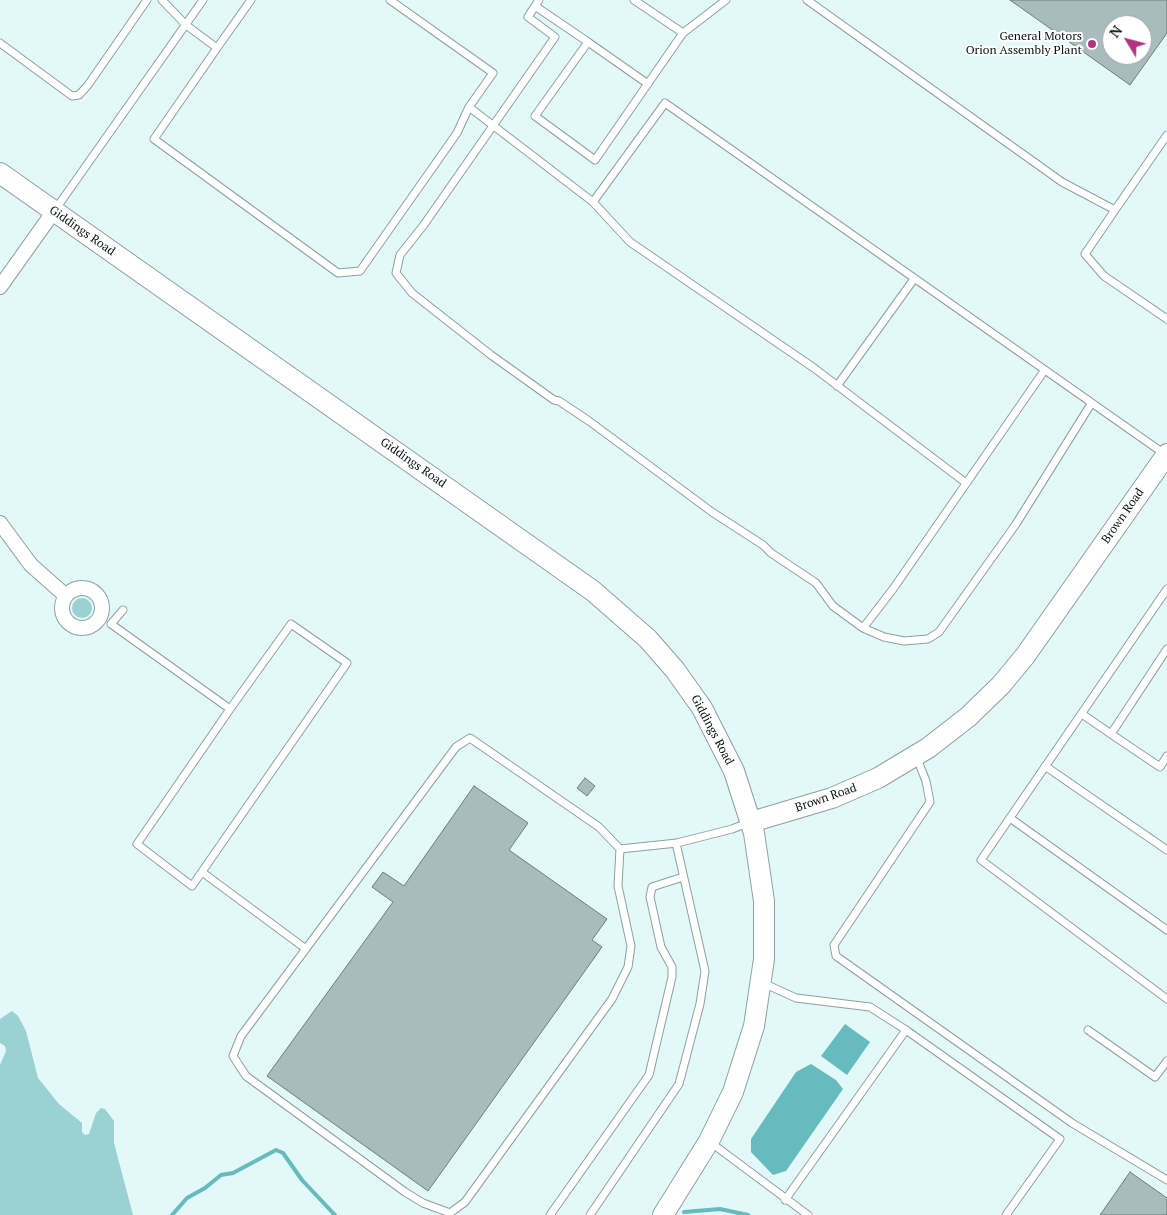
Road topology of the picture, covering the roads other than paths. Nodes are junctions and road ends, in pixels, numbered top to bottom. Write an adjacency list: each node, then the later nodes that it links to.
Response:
1 (147, 0): 13 (lane)
2 (162, 0): 10 (lane)
3 (203, 0): 10 (lane)
4 (251, 0): 14 (lane)
5 (390, 0): 16 (lane)
6 (634, 0): 11 (lane)
7 (726, 0): 11 (lane)
8 (807, 0): 21 (lane)
9 (537, 3): 12 (lane); 17 (lane)
10 (186, 25): 14 (lane); 22 (lane)
11 (683, 33): 15 (lane)
12 (588, 42): 15 (lane); 15 (lane)
13 (0, 43)
14 (217, 48): 16 (lane)
15 (648, 84)
16 (469, 107): 17 (lane)
17 (493, 125): 20 (lane); 35 (lane)
18 (1167, 135): 21 (lane)
19 (0, 173): 22 (main road, Giddings Road)
20 (593, 202): 23 (lane); 27 (lane)
21 (1115, 210): 25 (lane)
22 (54, 211): 24 (street); 46 (main road, Giddings Road)
23 (914, 279): 26 (lane); 27 (lane)
24 (0, 287)
25 (1167, 319)
26 (1044, 370): 28 (lane); 30 (lane)
27 (837, 386): 30 (lane)
28 (1091, 404): 29 (lane); 35 (lane)
29 (1165, 462): 40 (main road, Brown Road)
30 (966, 483): 35 (lane)
31 (0, 523): 33 (street)
32 (1167, 589): 38 (lane)
33 (66, 596)
34 (123, 610): 37 (lane)
35 (863, 628)
36 (1167, 649): 39 (lane)
37 (230, 709): 50 (lane); 50 (lane)
38 (1082, 714): 39 (lane); 42 (lane)
39 (1111, 734): 43 (lane)
40 (916, 756): 46 (main road, Brown Road); 60 (lane)
41 (1167, 756): 43 (lane)
42 (1045, 766): 45 (lane); 49 (lane)
43 (1160, 767): 44 (lane)
44 (1167, 772)
45 (1010, 818): 52 (lane); 55 (lane)
46 (751, 822): 47 (lane); 54 (main road)
47 (676, 843): 48 (lane); 51 (lane)
48 (620, 849): 53 (lane); 53 (lane)
49 (1167, 850)
50 (202, 872): 53 (lane)
51 (683, 878): 62 (lane); 63 (lane)
52 (1167, 930)
53 (306, 949)
54 (762, 983): 56 (lane); 59 (main road)
55 (1167, 999)
56 (906, 1030): 61 (lane); 66 (lane)
57 (1088, 1030): 58 (lane)
58 (1167, 1060)
59 (709, 1142): 61 (lane); 64 (main road)
60 (1167, 1180)
61 (785, 1200): 65 (lane)
62 (550, 1215)
63 (590, 1215)
64 (663, 1215)
65 (808, 1215)
66 (1006, 1215)

